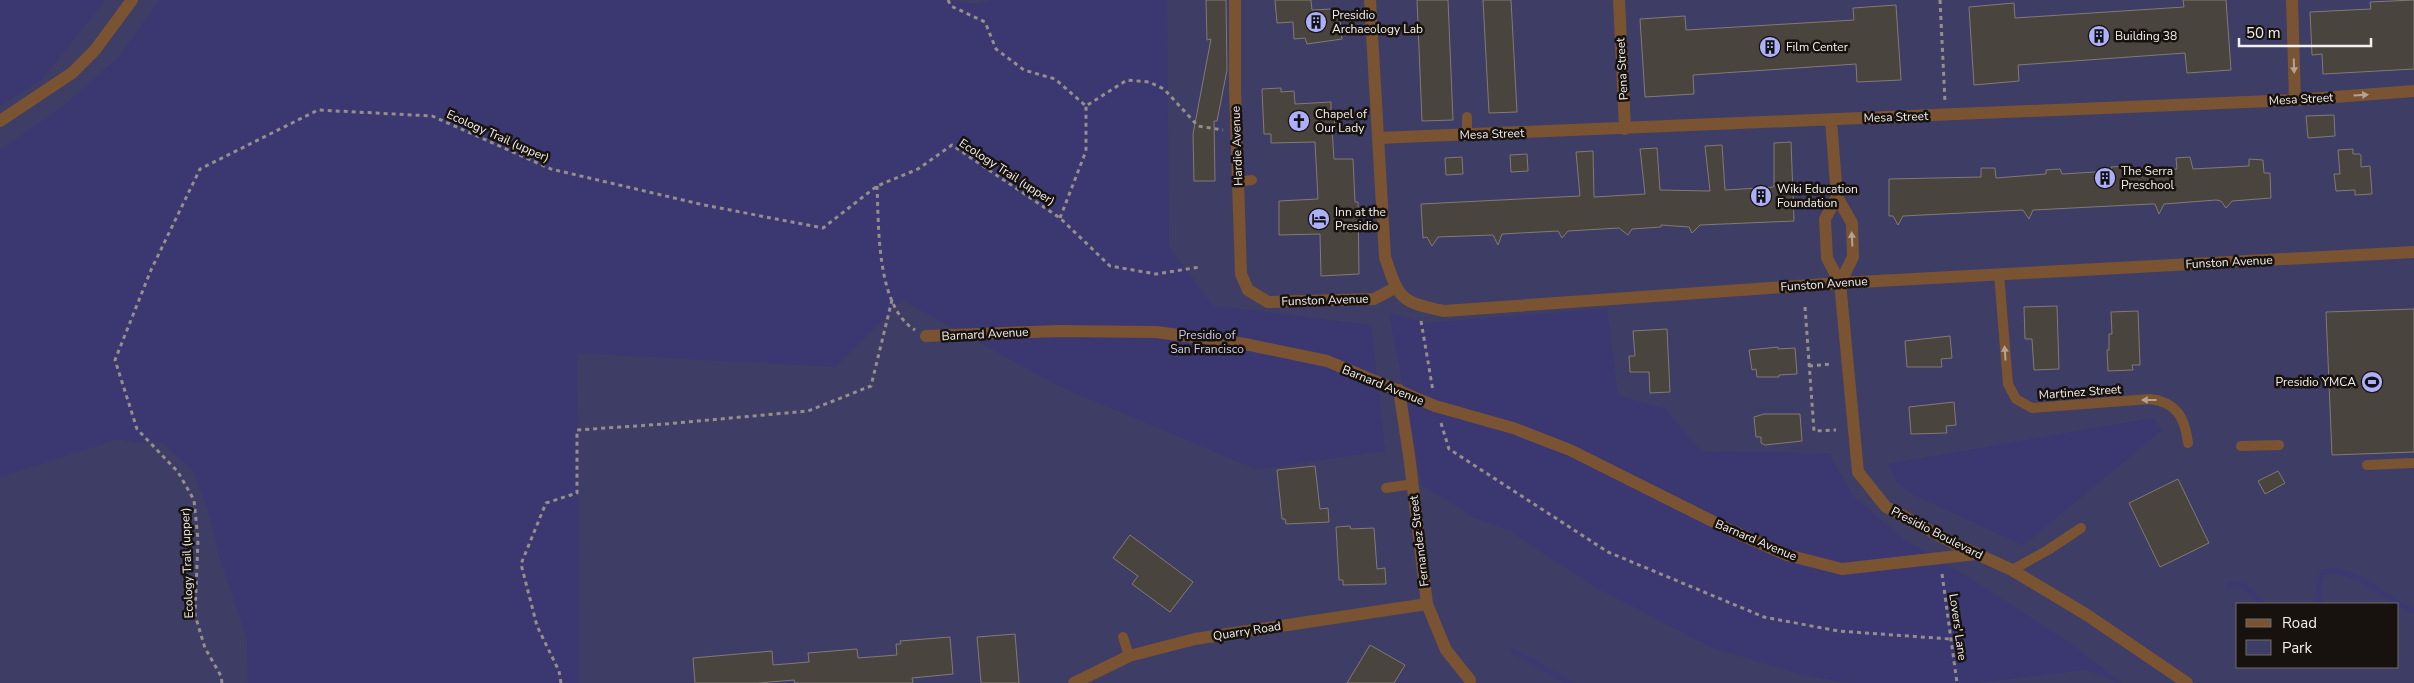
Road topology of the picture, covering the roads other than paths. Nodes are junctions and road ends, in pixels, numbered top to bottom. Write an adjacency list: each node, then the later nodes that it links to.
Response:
1 (132, 0): 10 (street)
2 (1235, 0): 15 (street, Hardie Avenue)
3 (1370, 0): 13 (street)
4 (2292, 0): 7 (street, one-way to 7)
5 (1619, 4): 11 (street, Pena Street)
6 (2414, 91): 7 (street, Mesa Street, one-way to 6)
7 (2295, 100): 9 (street, Mesa Street)
8 (1467, 116): 12 (lane)
9 (1830, 120): 11 (street, Mesa Street); 16 (street)
10 (0, 121)
11 (1625, 129): 12 (street, Mesa Street)
12 (1467, 135): 13 (street, Mesa Street)
13 (1378, 138): 20 (street)
14 (1252, 180): 15 (lane)
15 (1238, 182): 21 (street, Hardie Avenue)
16 (1837, 196): 19 (street, Presidio Boulevard); 19 (street, one-way to 16)
17 (2414, 252): 18 (street, Funston Avenue)
18 (1999, 274): 19 (street, Funston Avenue); 24 (lane, Martinez Street, one-way to 18)
19 (1840, 283): 20 (street, Funston Avenue); 32 (street, Presidio Boulevard)
20 (1395, 288): 21 (street, Funston Avenue)
21 (1248, 290)
22 (926, 336): 23 (street, Barnard Avenue)
23 (1399, 390): 29 (street, Fernandez Street); 32 (street, Barnard Avenue)
24 (2188, 443)
25 (2241, 446): 26 (lane)
26 (2279, 446)
27 (2414, 462): 28 (lane)
28 (2367, 465)
29 (1413, 484): 30 (lane); 34 (street, Fernandez Street)
30 (1386, 488)
31 (2081, 528): 33 (lane)
32 (1976, 554): 33 (street, Presidio Boulevard)
33 (2012, 570): 39 (street, Presidio Boulevard)
34 (1427, 604): 36 (street, Quarry Road); 37 (street, Fernandez Street)
35 (1123, 637): 36 (lane)
36 (1129, 656): 38 (street, Quarry Road)
37 (1471, 682)
38 (1074, 683)
39 (2187, 683)

